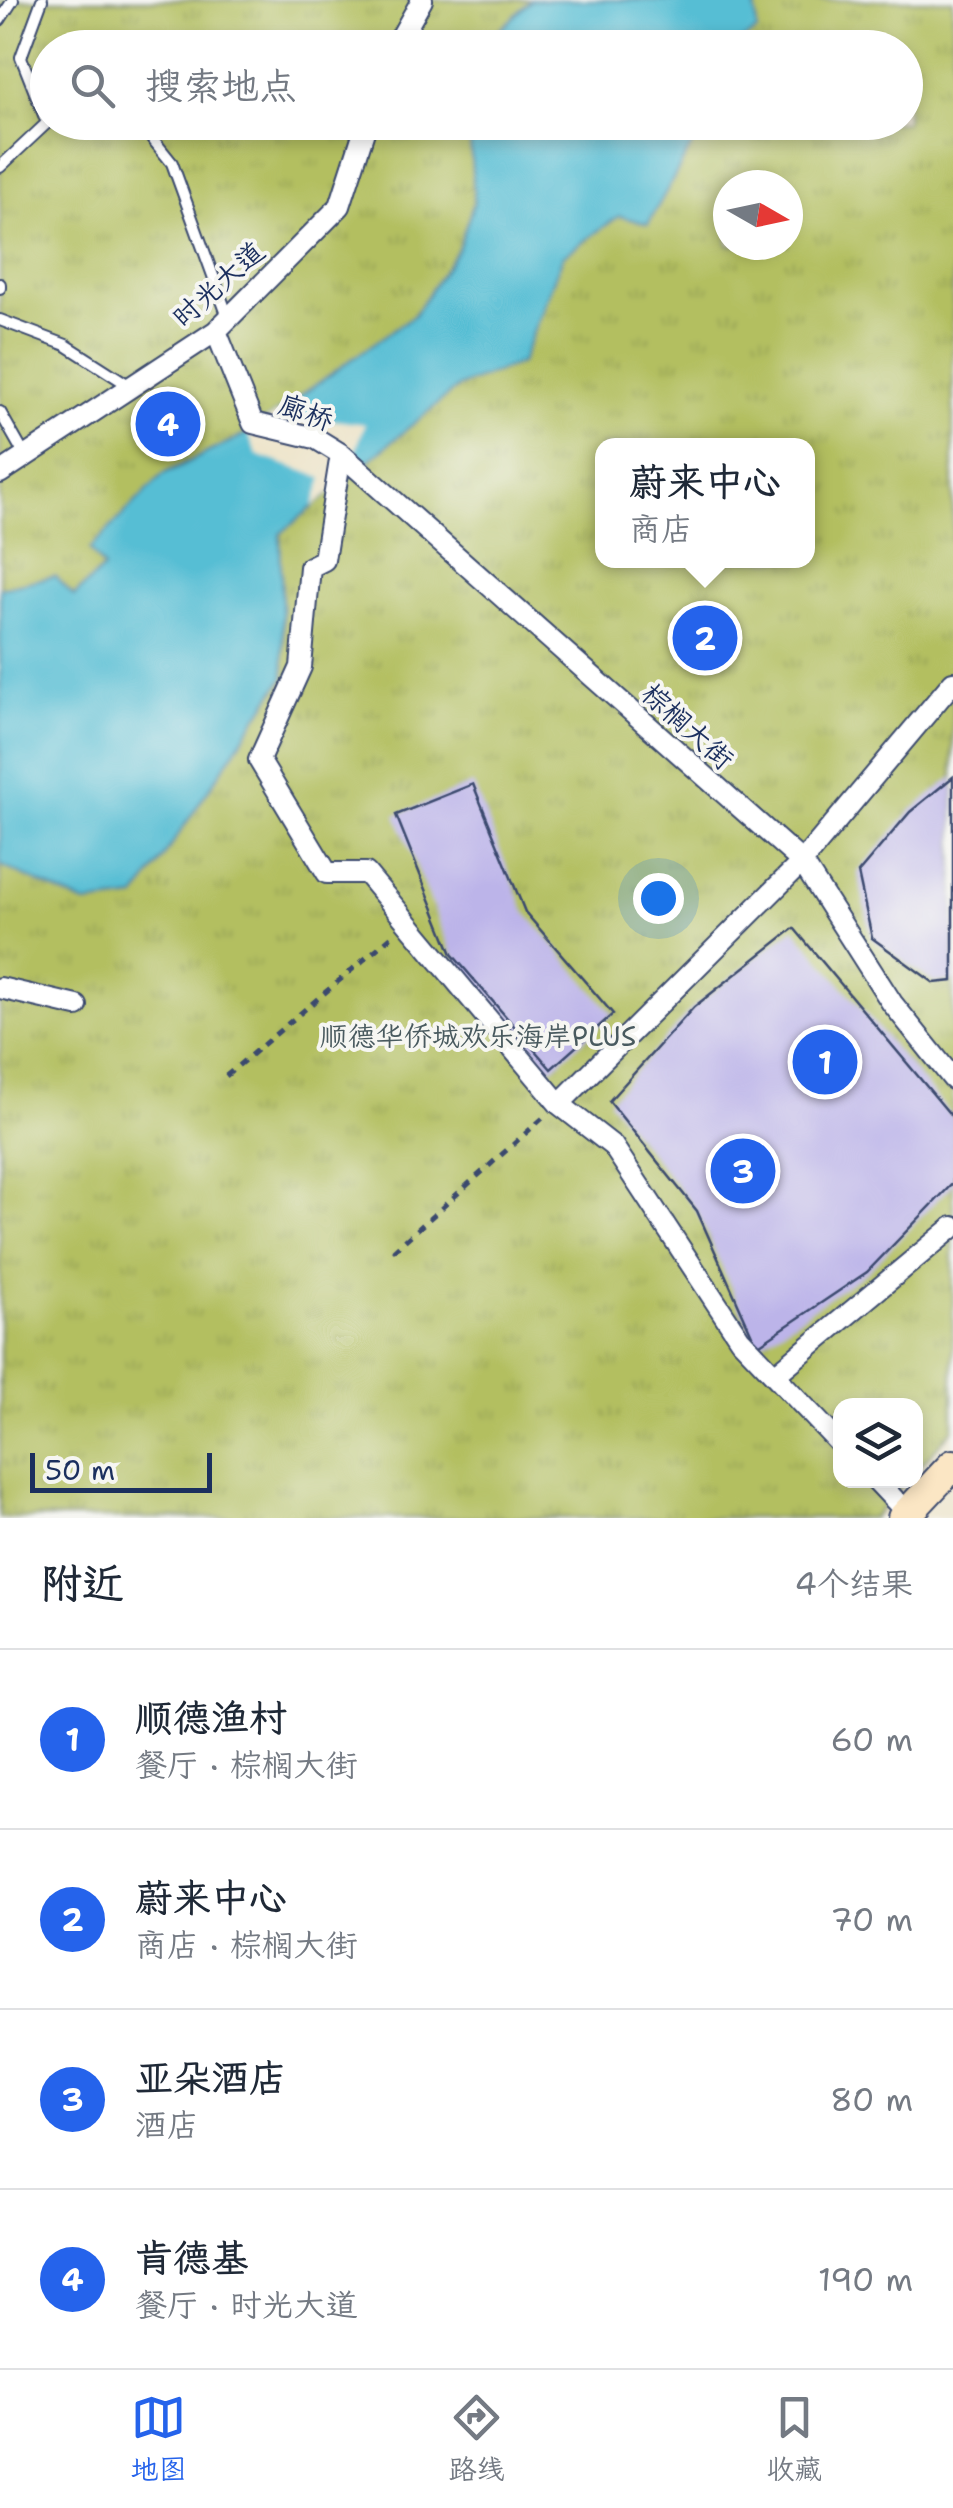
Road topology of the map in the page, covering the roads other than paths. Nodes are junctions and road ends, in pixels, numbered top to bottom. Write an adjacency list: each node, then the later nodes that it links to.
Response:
1 (13, 0): 4 (lane)
2 (42, 0): 5 (lane)
3 (422, 0): 6 (street)
4 (0, 20)
5 (31, 30)
6 (405, 30)
7 (30, 33): 8 (lane)
8 (30, 80)
9 (30, 138): 12 (lane)
10 (153, 140): 14 (lane)
11 (361, 140): 14 (street, 时光大道)
12 (0, 167)
13 (0, 320): 15 (lane)
14 (222, 324): 15 (street, 时光大道); 17 (street, 廊桥)
15 (131, 386): 18 (street, 时光大道)
16 (0, 412): 18 (lane)
17 (341, 454): 21 (street, 棕榈大街); 25 (street)
18 (25, 456): 19 (street, 时光大道)
19 (0, 472)
20 (953, 682): 21 (street)
21 (802, 862): 24 (street, 棕榈大街); 25 (street)
22 (0, 988): 23 (street)
23 (78, 1006)
24 (953, 1078)
25 (559, 1104): 27 (street)
26 (953, 1227): 27 (street)
27 (775, 1375): 28 (street)
28 (833, 1437)
29 (953, 1465): 31 (street)
30 (883, 1488): 31 (street)
31 (906, 1516)

